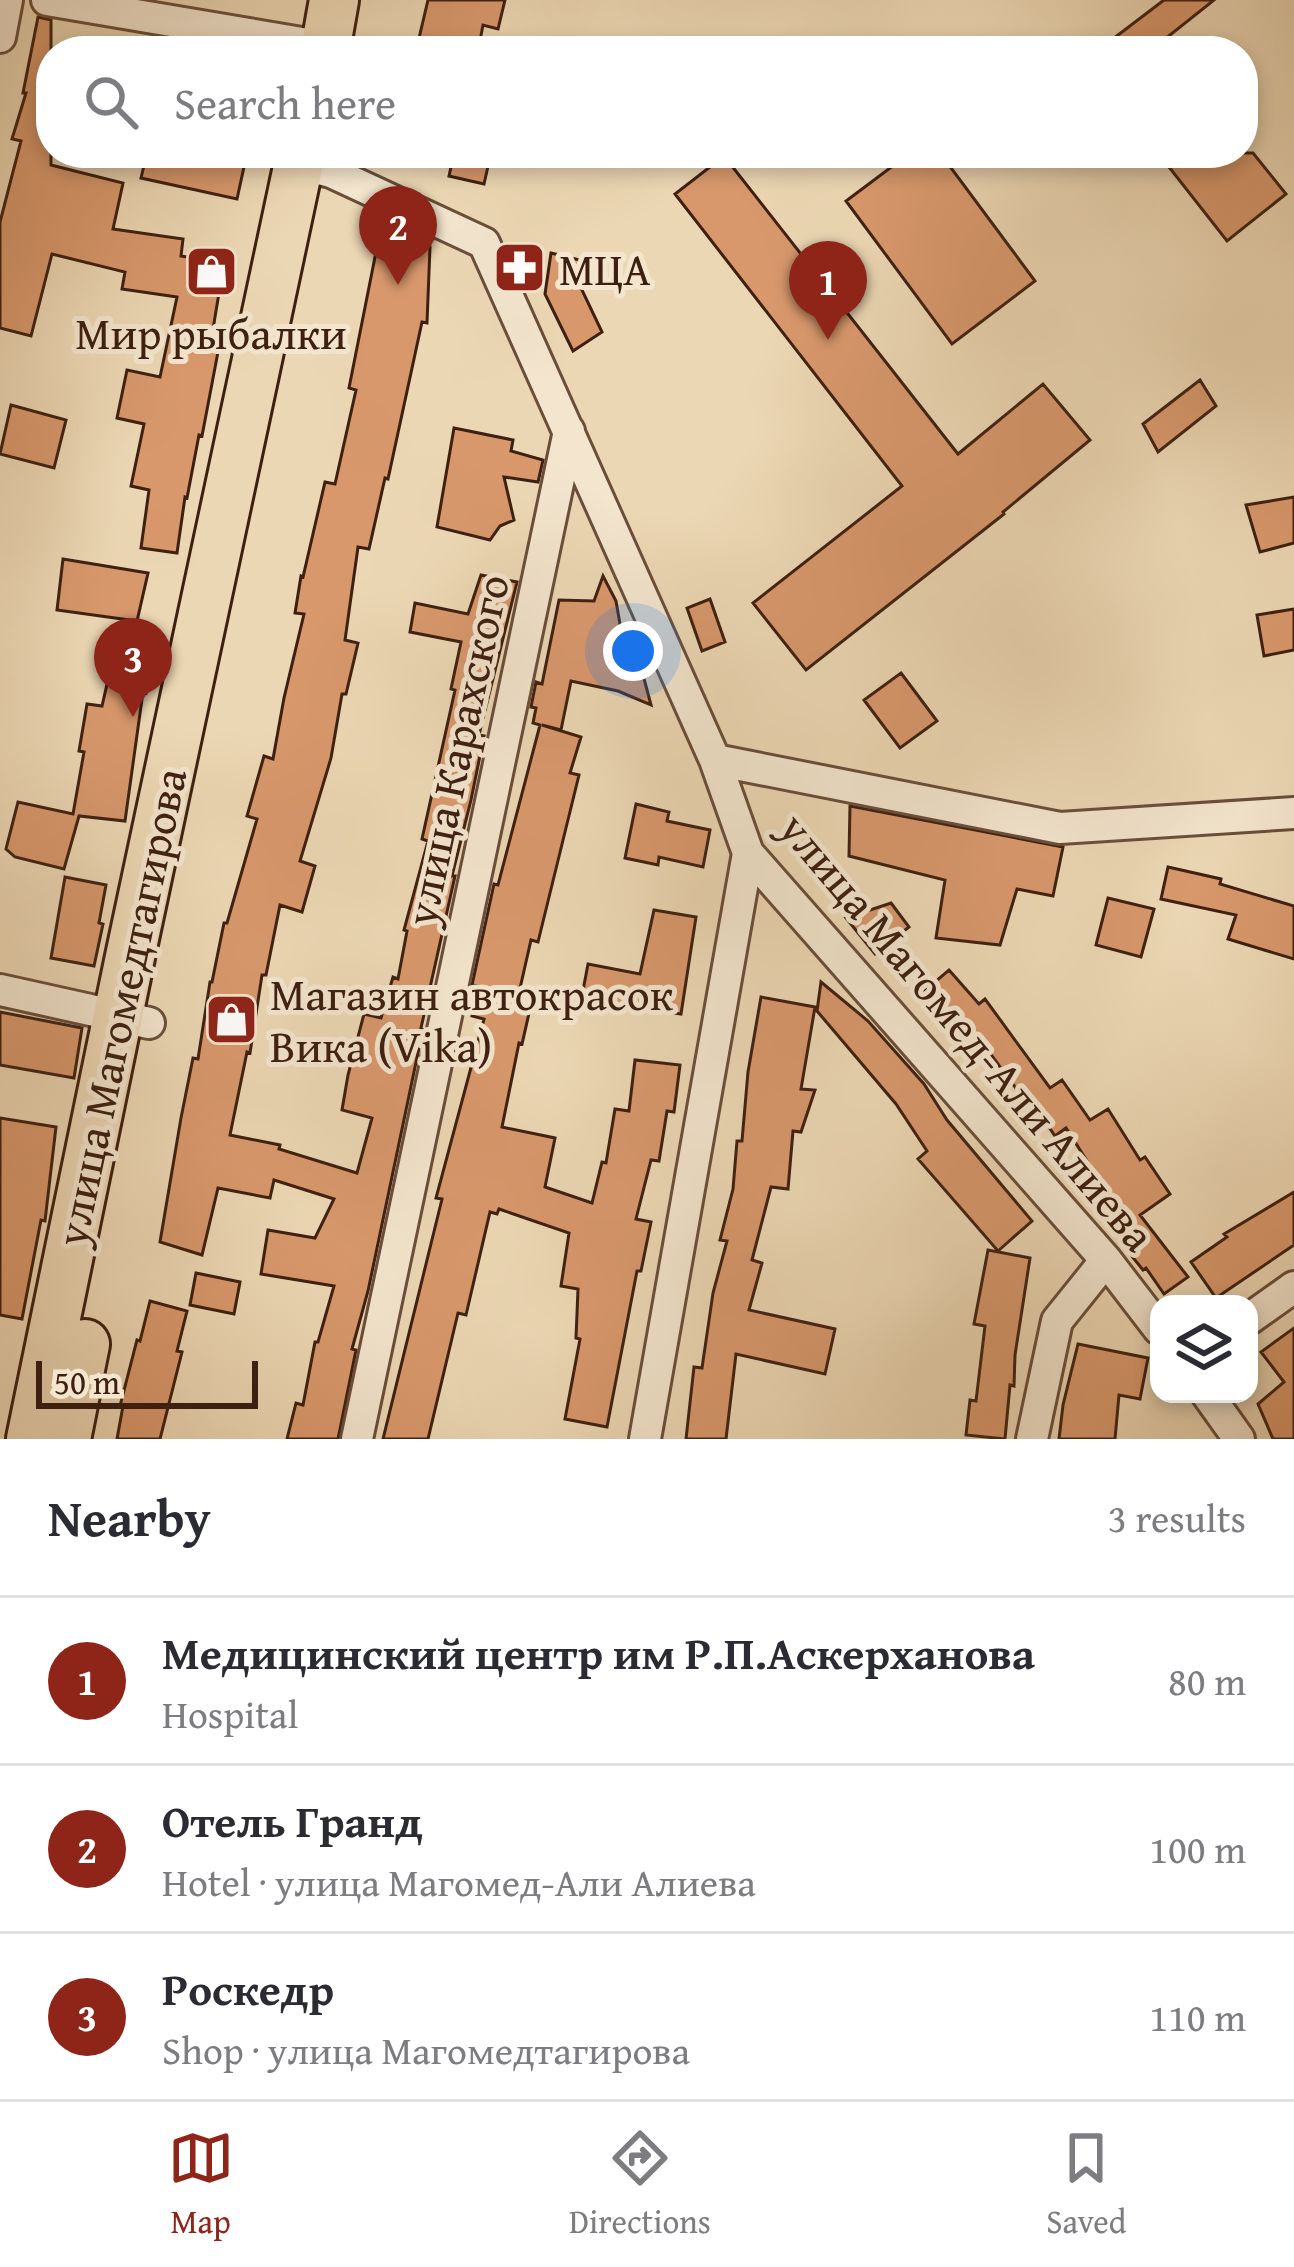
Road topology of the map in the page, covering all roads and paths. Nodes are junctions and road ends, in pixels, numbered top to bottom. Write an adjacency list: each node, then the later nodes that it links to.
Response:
1 (7, 0): 6 (street)
2 (47, 0): 4 (street)
3 (364, 0): 5 (main road)
4 (309, 36)
5 (341, 36)
6 (0, 37)
7 (315, 168): 14 (main road, улица Магомедтагирова)
8 (333, 168): 9 (street, улица Магомед-Али Алиева)
9 (569, 431): 10 (street, улица Магомед-Али Алиева); 22 (street, улица Карахского)
10 (715, 760): 11 (street); 12 (street, улица Магомед-Али Алиева)
11 (1294, 813)
12 (748, 853): 15 (street, улица Магомед-Али Алиева); 23 (street)
13 (0, 990): 14 (street)
14 (133, 1019): 20 (main road, улица Магомедтагирова); 21 (main road, улица Магомедтагирова)
15 (1106, 1260): 18 (street, улица Магомед-Али Алиева); 24 (street)
16 (1294, 1287): 17 (street)
17 (1258, 1313)
18 (1150, 1317)
19 (1213, 1403): 25 (street)
20 (31, 1439)
21 (66, 1439)
22 (357, 1439)
23 (645, 1439)
24 (1032, 1439)
25 (1239, 1439)

